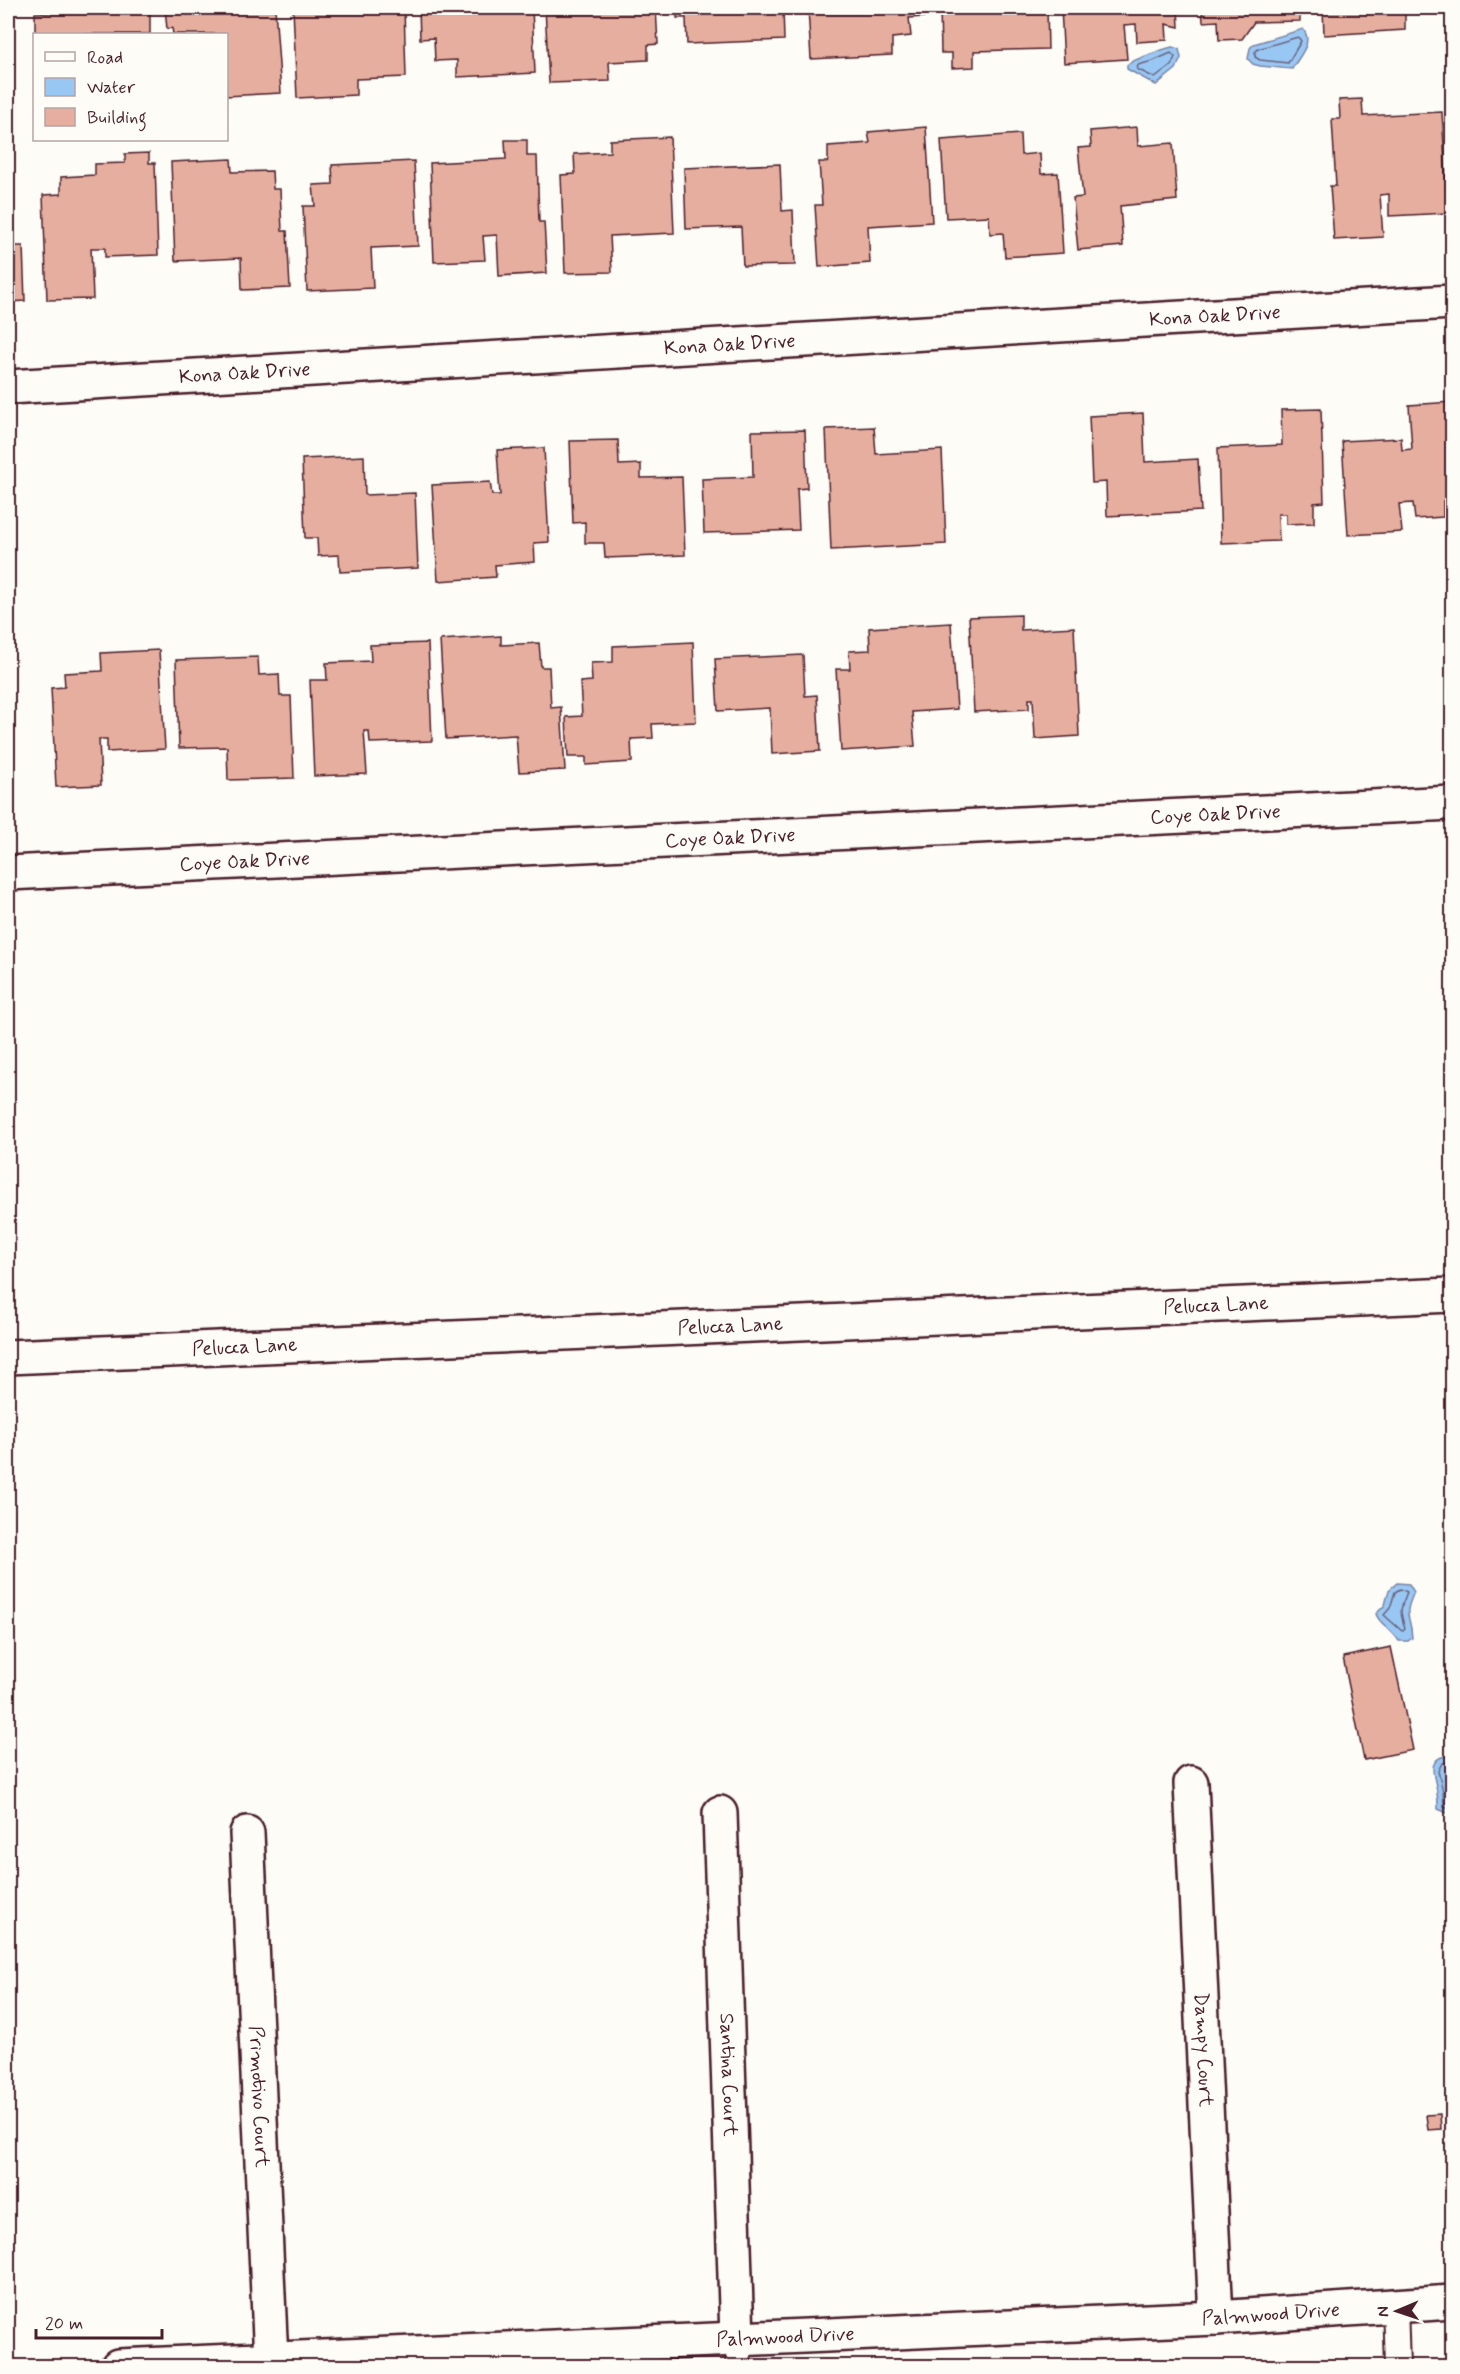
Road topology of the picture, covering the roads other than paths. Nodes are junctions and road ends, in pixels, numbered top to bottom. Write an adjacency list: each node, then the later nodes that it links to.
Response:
1 (1452, 302): 2 (street, Kona Oak Drive)
2 (8, 387)
3 (1452, 803): 4 (street, Coye Oak Drive)
4 (8, 873)
5 (1452, 1295): 6 (street, Pelucca Lane)
6 (8, 1356)
7 (1191, 1783): 12 (street, Dampy Court)
8 (720, 1813): 13 (street, Santina Court)
9 (247, 1833): 14 (street, Primotivo Court)
10 (1452, 2302): 11 (street, Palmwood Drive)
11 (1395, 2306): 12 (street, Palmwood Drive); 17 (lane)
12 (1216, 2318): 13 (street, Palmwood Drive)
13 (738, 2352): 15 (street, Palmwood Drive)
14 (271, 2360): 15 (street, Palmwood Drive); 16 (street, Palmwood Drive)
15 (386, 2360)
16 (118, 2367)
17 (1397, 2367)

